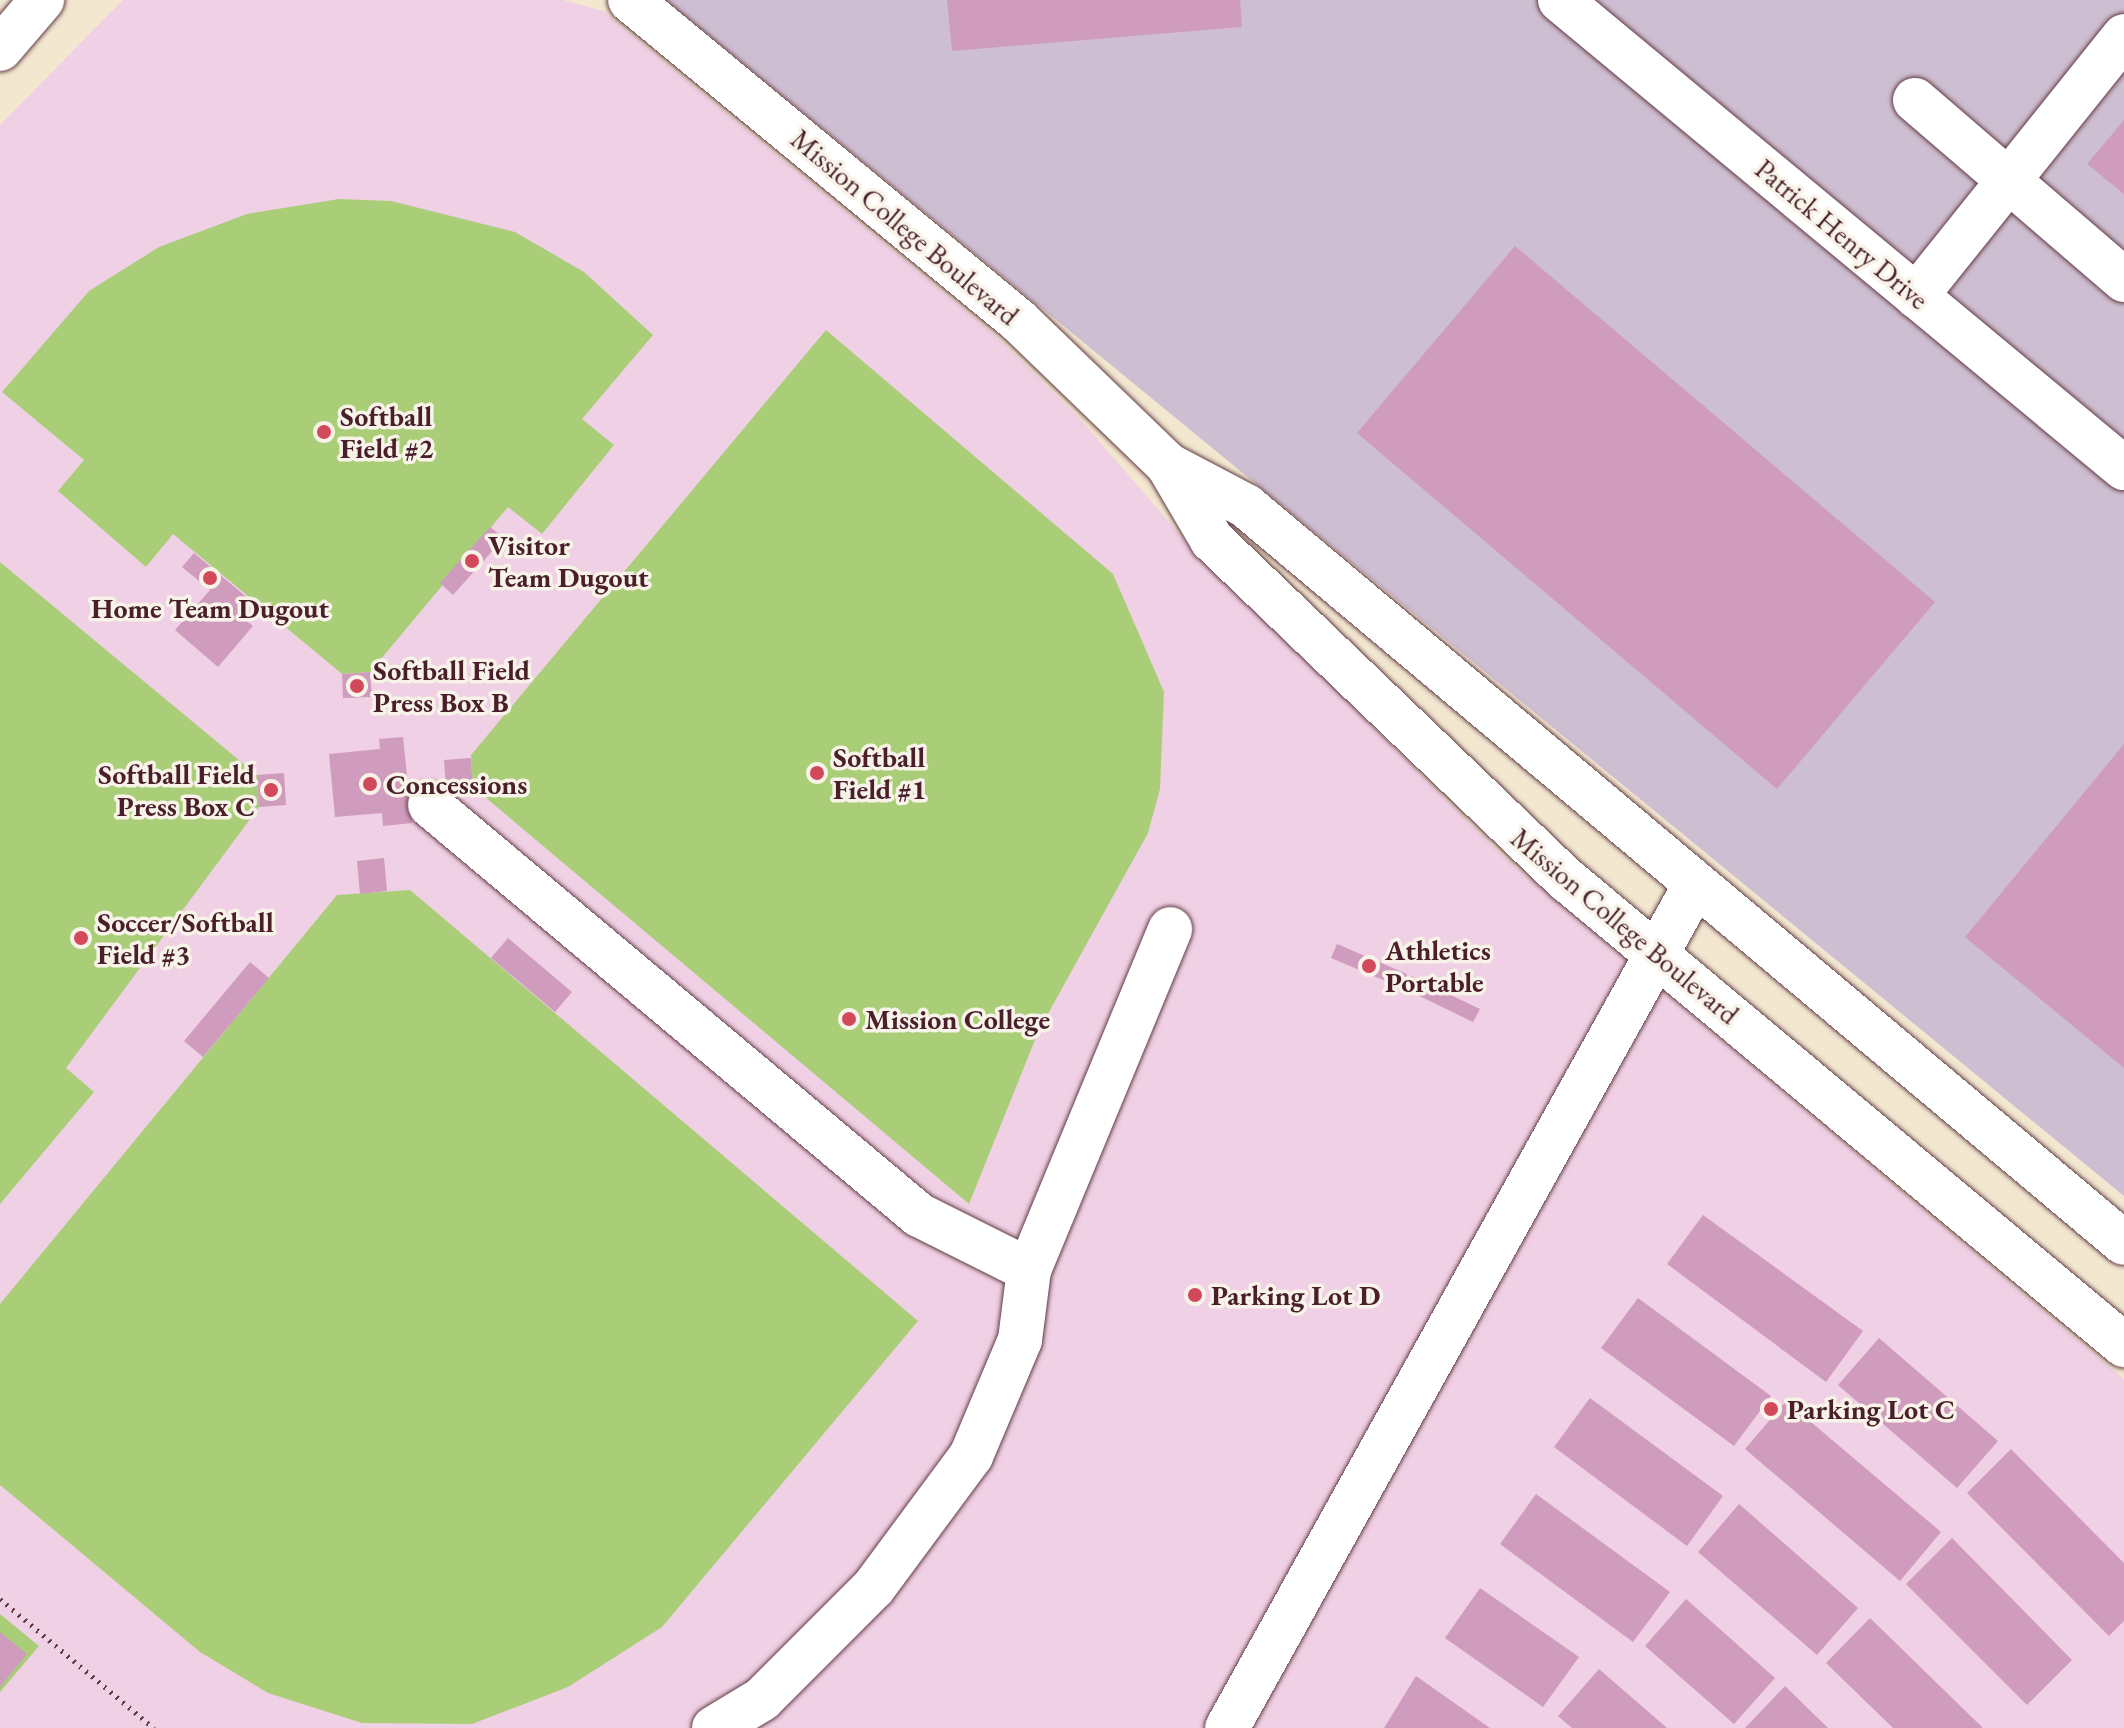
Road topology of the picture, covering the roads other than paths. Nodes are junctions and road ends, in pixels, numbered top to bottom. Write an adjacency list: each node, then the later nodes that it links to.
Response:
1 (42, 0): 5 (street)
2 (630, 0): 10 (street, Mission College Boulevard)
3 (1560, 0): 9 (street, Patrick Henry Drive)
4 (2124, 36): 7 (street)
5 (0, 49)
6 (1915, 100): 7 (street)
7 (2004, 177): 8 (street); 9 (street)
8 (2124, 280)
9 (1916, 296): 11 (street, Patrick Henry Drive)
10 (1168, 465): 13 (street, Mission College Boulevard); 15 (street, Mission College Boulevard)
11 (2124, 468)
12 (430, 805): 17 (street)
13 (1695, 885): 15 (street); 16 (street, Mission College Boulevard)
14 (1170, 929): 17 (street)
15 (1653, 951): 18 (street, Mission College Boulevard); 20 (street)
16 (2124, 1243)
17 (1029, 1270): 19 (street)
18 (2124, 1345)
19 (714, 1728)
20 (1227, 1728)

